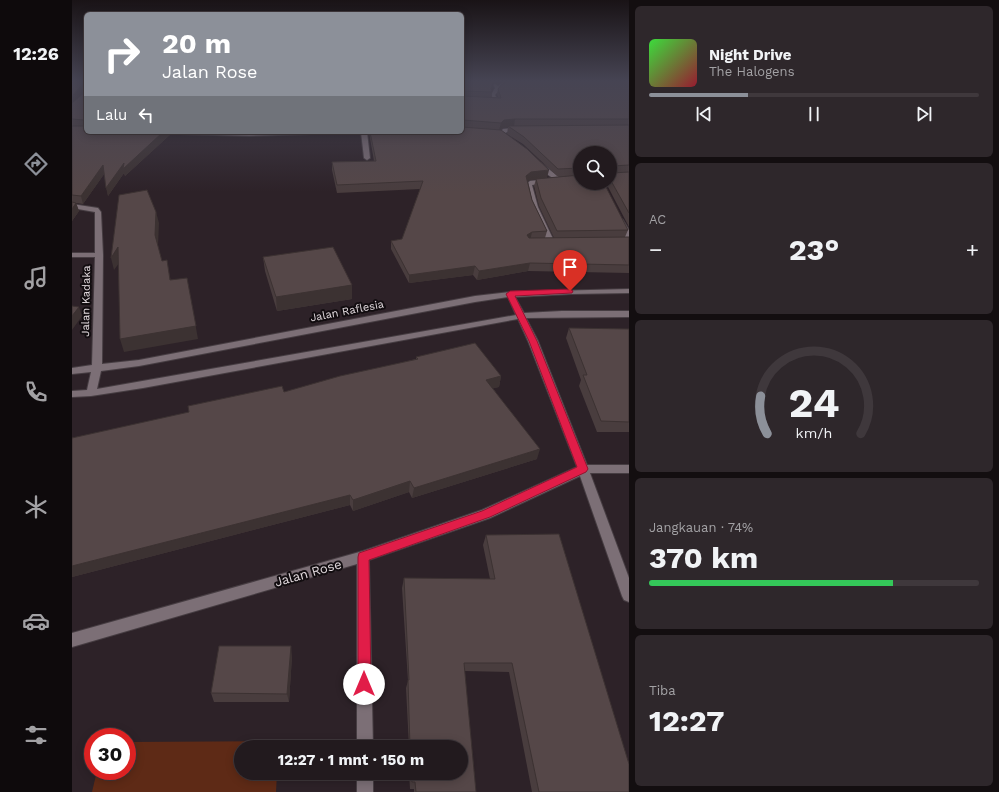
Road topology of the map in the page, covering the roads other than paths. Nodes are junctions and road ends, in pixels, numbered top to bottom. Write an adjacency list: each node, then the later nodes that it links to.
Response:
1 (529, 130): 2 (street)
2 (494, 133)
3 (364, 134): 4 (street)
4 (367, 158)
5 (536, 162): 7 (street)
6 (573, 179): 7 (street)
7 (558, 180): 11 (street)
8 (72, 206): 13 (street, Jalan Kadaka)
9 (619, 217): 10 (street)
10 (629, 237)
11 (551, 244)
12 (72, 255): 13 (street)
13 (99, 255): 18 (street, Jalan Kadaka)
14 (629, 291): 15 (street, Jalan Raflesia)
15 (510, 294): 17 (street); 18 (street, Jalan Raflesia)
16 (629, 314): 17 (street)
17 (522, 316): 20 (street); 22 (street)
18 (97, 369): 19 (street, Jalan Raflesia); 20 (street, Jalan Kadaka)
19 (72, 371)
20 (91, 393): 21 (street)
21 (72, 394)
22 (583, 469): 23 (street, Jalan Rose); 24 (street, Jalan Rose); 25 (street)
23 (629, 469)
24 (364, 557): 26 (street, Jalan Rose); 27 (street)
25 (629, 596)
26 (72, 640)
27 (365, 740)
28 (365, 780): 29 (street)
29 (365, 792)

